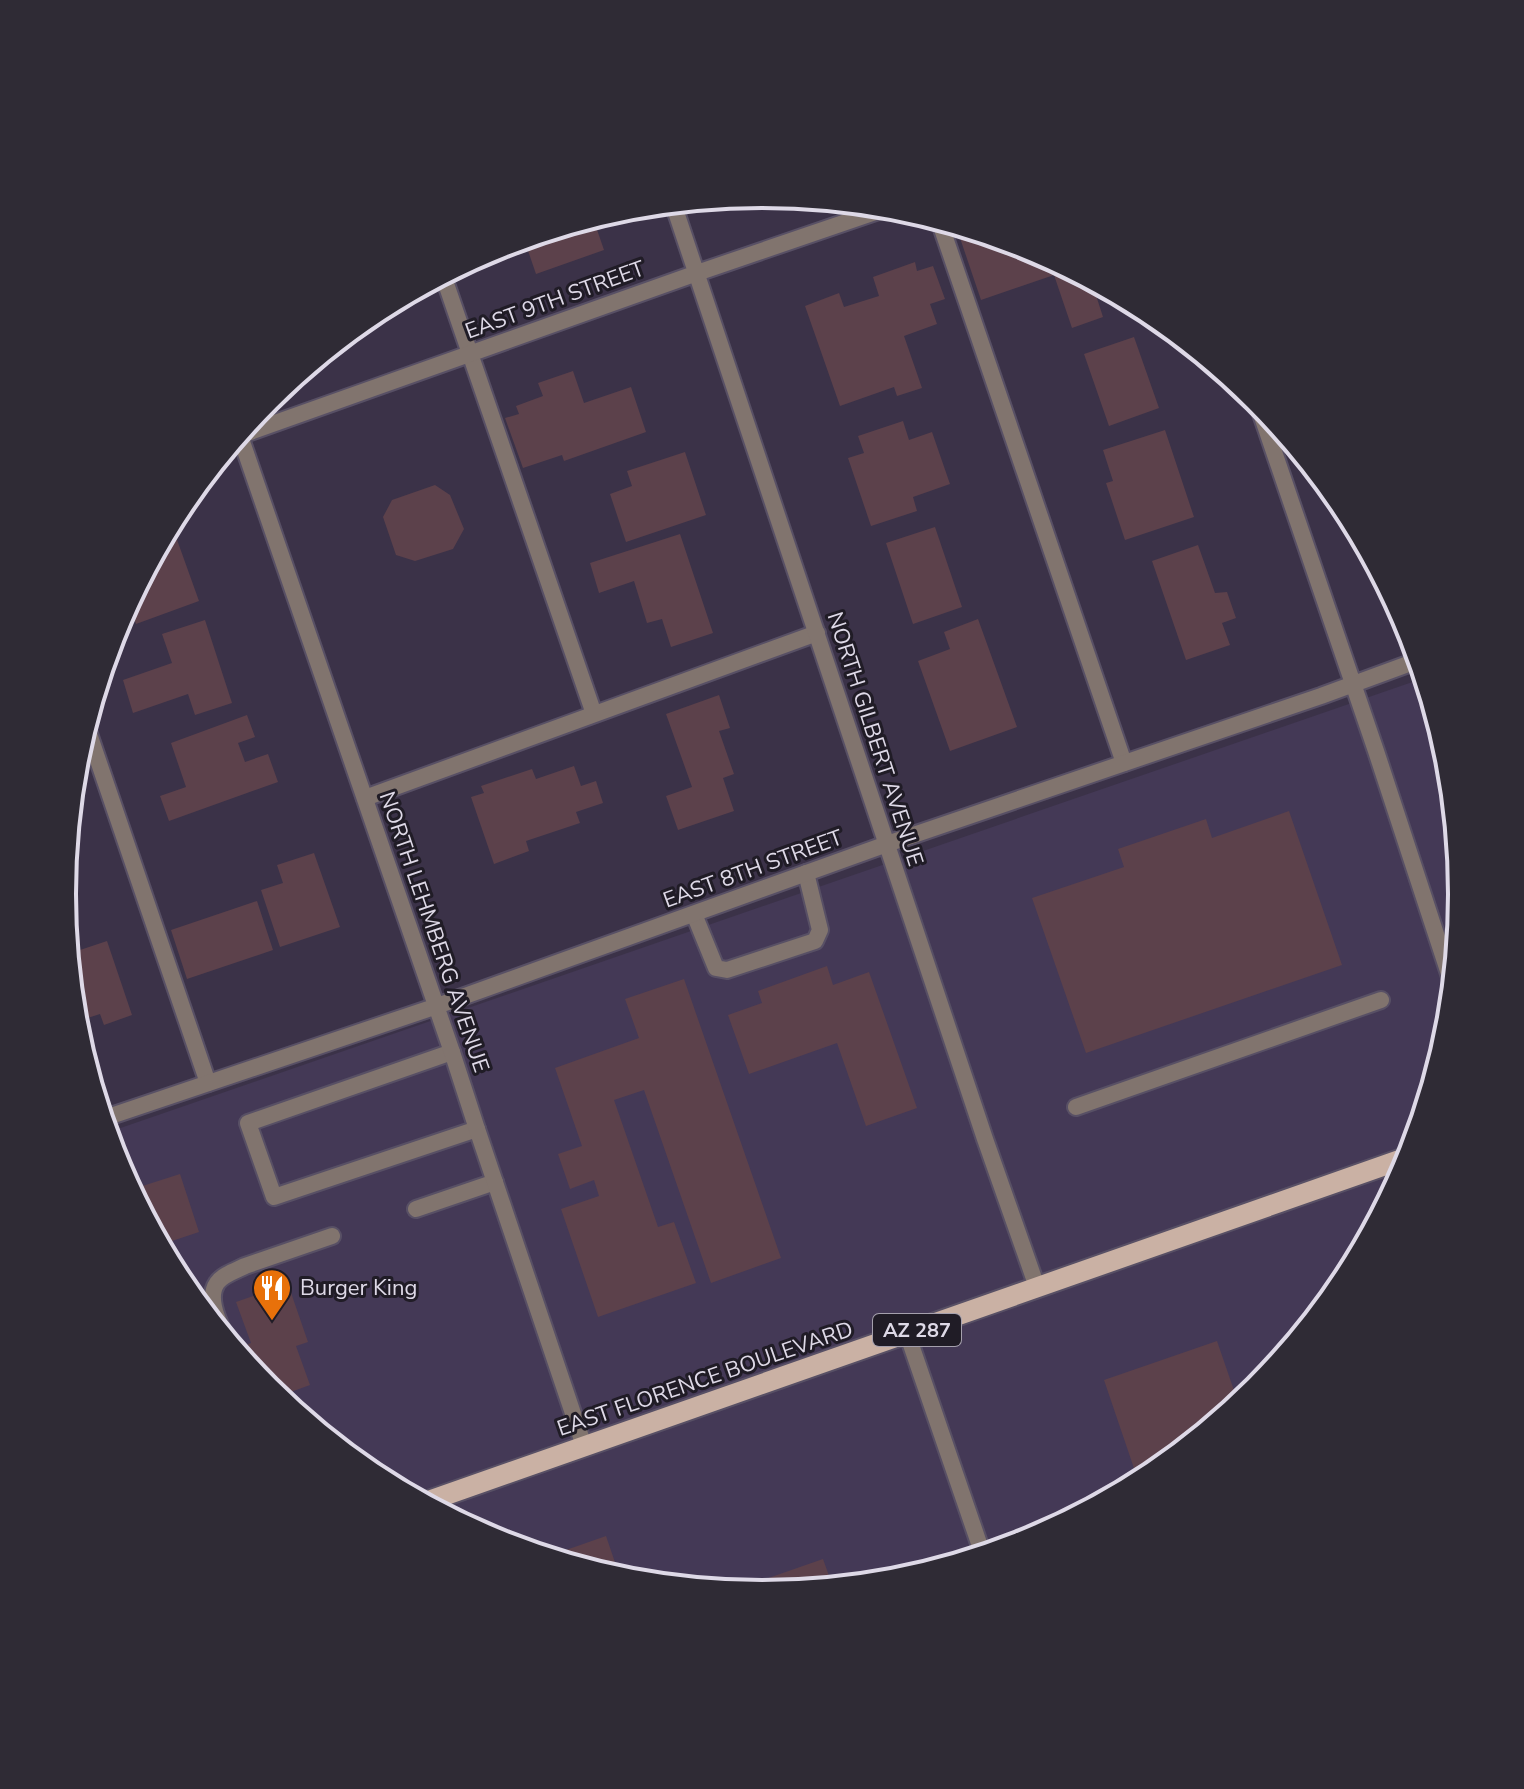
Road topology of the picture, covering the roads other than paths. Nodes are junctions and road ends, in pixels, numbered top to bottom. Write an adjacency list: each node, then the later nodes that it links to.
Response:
1 (677, 214): 4 (street, NORTH GILBERT AVENUE)
2 (863, 216): 4 (street, EAST 9TH STREET)
3 (943, 233): 15 (street)
4 (697, 273): 6 (street, EAST 9TH STREET); 10 (street, NORTH GILBERT AVENUE)
5 (447, 286): 6 (street)
6 (470, 354): 7 (street, EAST 9TH STREET); 13 (street)
7 (259, 428)
8 (1266, 430): 12 (street)
9 (243, 446): 16 (street, NORTH LEHMBERG AVENUE)
10 (817, 633): 13 (street); 17 (street, NORTH GILBERT AVENUE)
11 (1408, 664): 12 (street, EAST 8TH STREET)
12 (1353, 684): 15 (street, EAST 8TH STREET); 20 (street)
13 (594, 714): 16 (street)
14 (93, 745): 24 (street)
15 (1124, 763): 17 (street, EAST 8TH STREET)
16 (365, 798): 22 (street, NORTH LEHMBERG AVENUE)
17 (887, 844): 18 (street, EAST 8TH STREET); 32 (street, NORTH GILBERT AVENUE)
18 (806, 873): 19 (street, EAST 8TH STREET); 19 (street)
19 (694, 914): 22 (street, EAST 8TH STREET)
20 (1445, 961)
21 (1381, 1000): 25 (street)
22 (437, 1006): 23 (street, NORTH LEHMBERG AVENUE); 24 (street, EAST 8TH STREET)
23 (452, 1052): 27 (street, NORTH LEHMBERG AVENUE); 27 (street)
24 (208, 1083): 26 (street, EAST 8TH STREET)
25 (1076, 1107)
26 (112, 1116)
27 (477, 1129): 29 (street, NORTH LEHMBERG AVENUE)
28 (1394, 1162): 32 (main road, EAST FLORENCE BOULEVARD / AZ 287)
29 (495, 1182): 30 (street); 35 (street, NORTH LEHMBERG AVENUE)
30 (416, 1209)
31 (332, 1236): 33 (street)
32 (1037, 1287): 34 (main road, EAST FLORENCE BOULEVARD / AZ 287)
33 (217, 1310)
34 (907, 1333): 35 (main road, EAST FLORENCE BOULEVARD / AZ 287); 37 (street)
35 (584, 1446): 36 (main road, EAST FLORENCE BOULEVARD / AZ 287)
36 (437, 1498)
37 (980, 1545)

